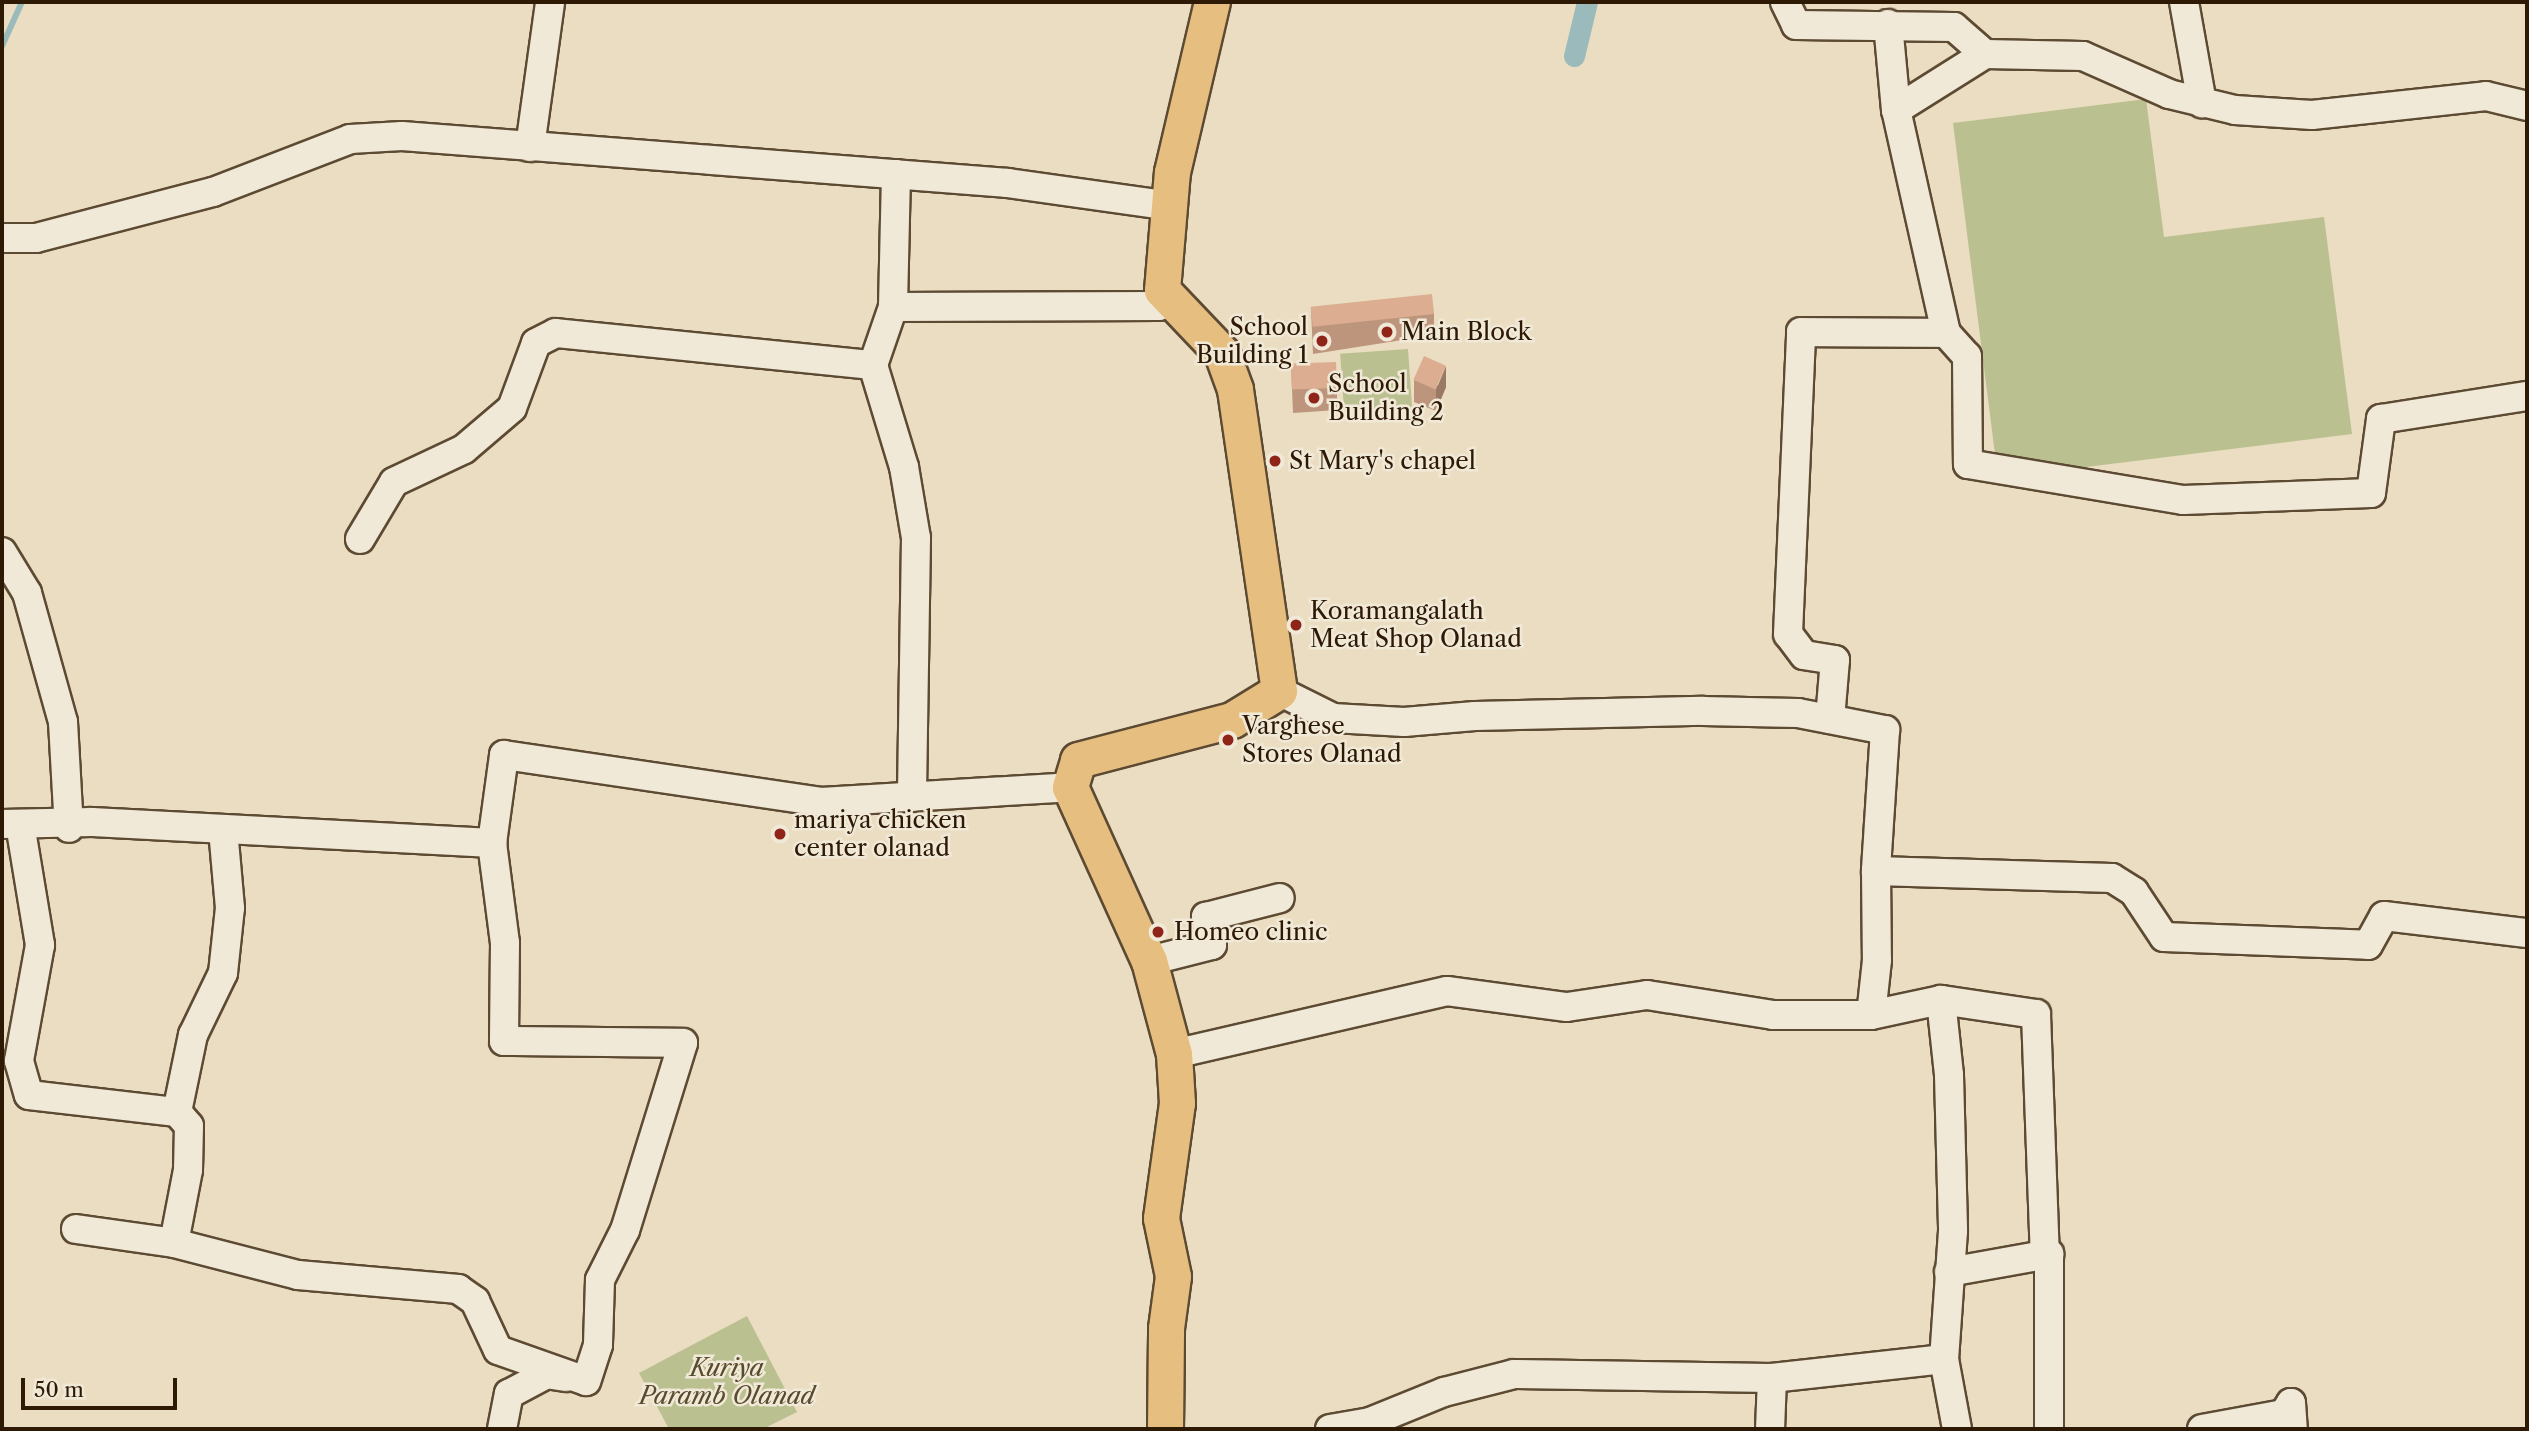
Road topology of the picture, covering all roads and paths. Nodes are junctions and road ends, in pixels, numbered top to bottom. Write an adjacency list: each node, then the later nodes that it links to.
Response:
1 (551, 2): 10 (street)
2 (1212, 2): 12 (main road)
3 (1785, 2): 5 (street)
4 (2184, 2): 7 (street)
5 (1888, 24): 6 (street); 9 (street)
6 (1984, 54): 7 (street); 9 (street)
7 (2202, 103): 8 (street)
8 (2527, 106)
9 (1896, 110): 16 (street)
10 (530, 147): 11 (street); 13 (street)
11 (896, 174): 12 (street); 15 (street)
12 (1172, 206): 14 (main road)
13 (2, 238)
14 (1162, 290): 15 (street); 21 (main road)
15 (892, 307): 17 (street)
16 (1946, 333): 18 (street); 22 (street)
17 (873, 365): 19 (street); 24 (street)
18 (2527, 396)
19 (360, 539)
20 (2, 552): 26 (street)
21 (1279, 691): 22 (street); 23 (main road)
22 (1830, 719): 29 (street)
23 (1070, 787): 24 (street); 32 (main road)
24 (912, 797): 28 (street)
25 (11, 824): 26 (street); 36 (street)
26 (69, 825): 27 (street)
27 (223, 829): 28 (street); 36 (street)
28 (492, 843): 43 (street)
29 (1876, 870): 31 (street); 34 (street)
30 (1280, 898): 32 (street)
31 (2527, 933)
32 (1149, 961): 35 (main road)
33 (1941, 1000): 34 (street); 39 (street); 40 (street)
34 (1871, 1014): 35 (street)
35 (1174, 1054): 45 (main road)
36 (177, 1112): 38 (street)
37 (76, 1229): 38 (street)
38 (174, 1243): 43 (street)
39 (2046, 1255): 40 (street); 49 (street)
40 (1949, 1272): 41 (street)
41 (1944, 1359): 42 (street); 48 (street)
42 (1772, 1378): 46 (street); 47 (street)
43 (586, 1381): 44 (street)
44 (502, 1429)
45 (1165, 1429)
46 (1330, 1429)
47 (1770, 1429)
48 (1957, 1429)
49 (2049, 1429)
50 (2202, 1429): 51 (street)
51 (2293, 1429)

